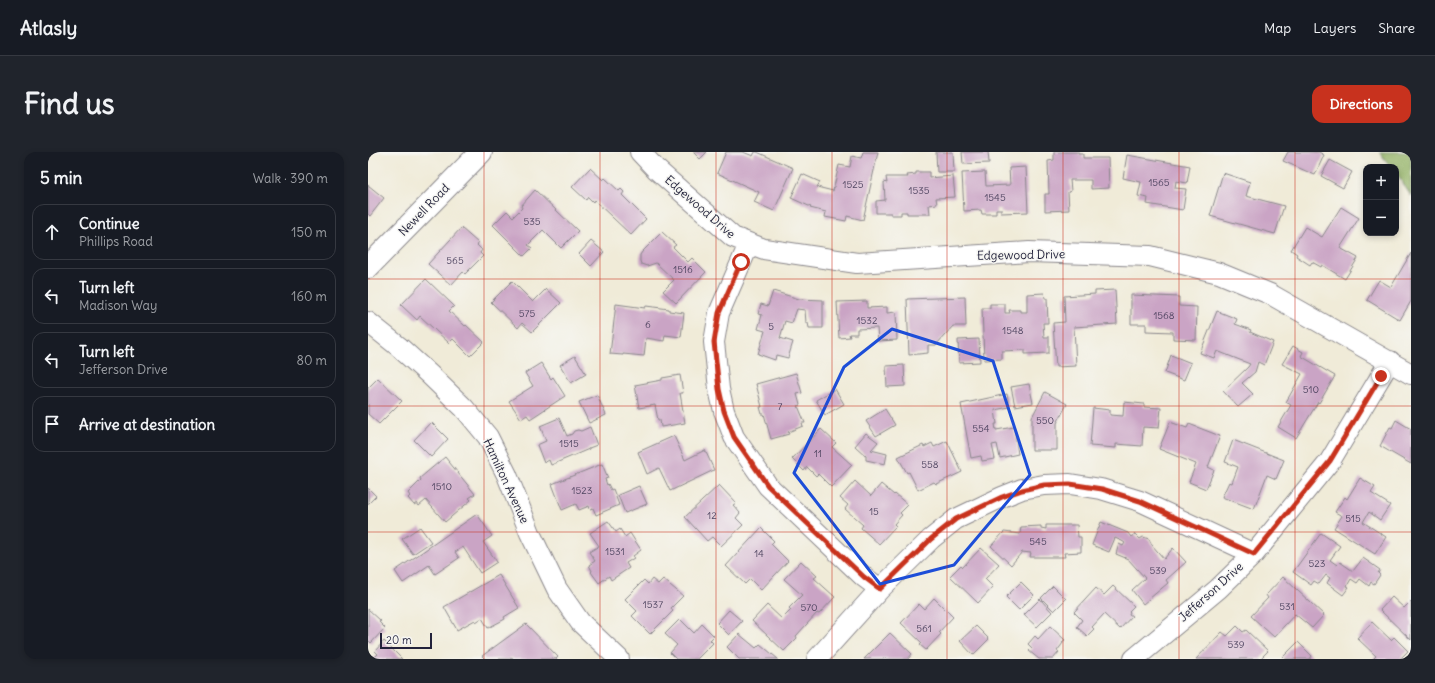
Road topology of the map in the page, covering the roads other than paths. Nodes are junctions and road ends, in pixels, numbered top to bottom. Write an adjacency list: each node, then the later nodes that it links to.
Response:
1 (481, 152): 4 (street, Newell Road)
2 (640, 152): 3 (street, Edgewood Drive)
3 (749, 244): 6 (street, Edgewood Drive); 9 (street)
4 (368, 267)
5 (368, 322): 10 (street, Hamilton Avenue)
6 (1390, 361): 7 (street, Edgewood Drive); 8 (street, Jefferson Drive)
7 (1411, 374)
8 (1254, 554): 9 (street); 12 (street, Jefferson Drive)
9 (880, 589): 11 (street)
10 (619, 659)
11 (817, 659)
12 (1134, 659)

